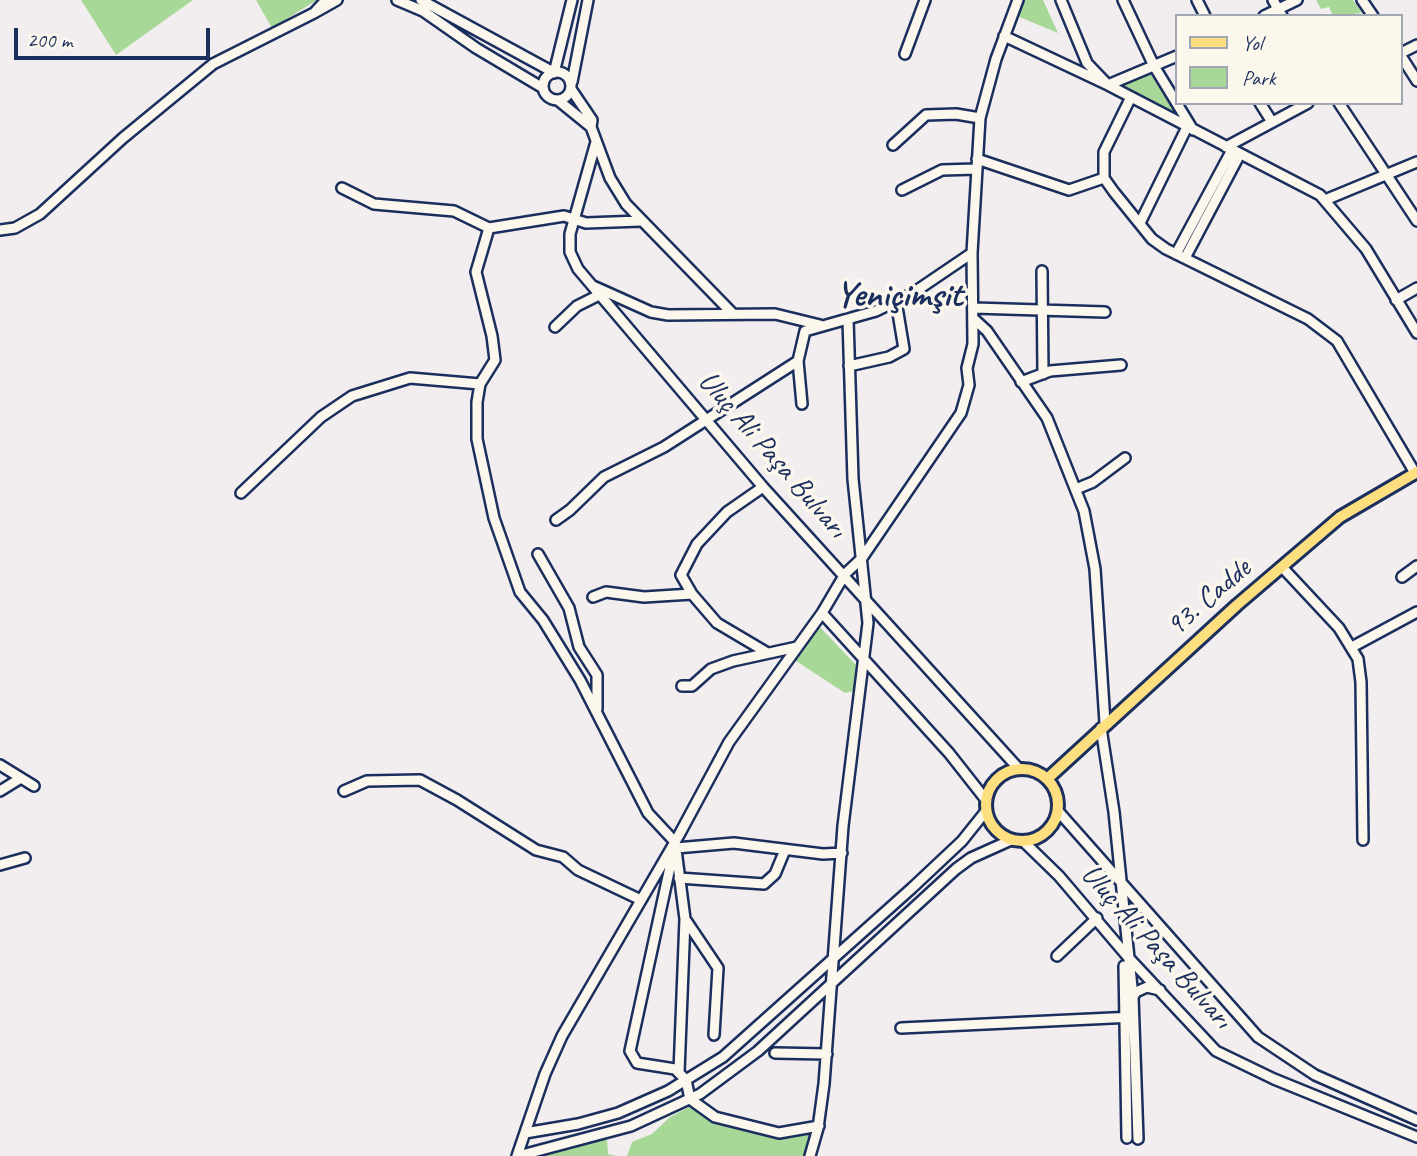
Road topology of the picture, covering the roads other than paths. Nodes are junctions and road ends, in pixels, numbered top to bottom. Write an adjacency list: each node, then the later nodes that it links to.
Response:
1 (326, 0): 13 (street)
2 (337, 0): 13 (street)
3 (397, 0): 23 (street)
4 (421, 0): 19 (street)
5 (572, 0): 19 (street)
6 (588, 0): 22 (street)
7 (925, 0): 15 (street)
8 (1018, 0): 14 (street)
9 (1061, 0): 21 (street)
10 (1123, 0): 18 (street)
11 (1297, 0): 12 (street)
12 (1278, 8)
13 (314, 13): 50 (street)
14 (1004, 36): 21 (street); 31 (street)
15 (905, 54)
16 (1176, 56): 18 (street)
17 (1403, 58): 20 (street)
18 (1154, 66): 21 (street); 26 (street)
19 (553, 72): 22 (street); 23 (street)
20 (1417, 80)
21 (1108, 85): 24 (street)
22 (572, 86): 25 (street); 33 (street)
23 (543, 88): 25 (street)
24 (1131, 97): 34 (street); 41 (street)
25 (559, 101): 33 (street)
26 (1176, 104)
27 (1176, 105): 34 (street)
28 (1261, 105): 32 (street)
29 (1304, 105): 32 (street)
30 (1340, 105): 40 (street)
31 (980, 118): 36 (street); 39 (street)
32 (1272, 122): 37 (street)
33 (591, 127): 35 (street)
34 (1190, 129): 37 (street); 48 (street)
35 (596, 142): 45 (street, Uluç Ali Paşa Bulvarı); 46 (street)
36 (893, 145)
37 (1233, 150): 44 (street); 52 (street)
38 (1417, 162): 40 (street)
39 (976, 164): 41 (street); 43 (street); 51 (street)
40 (1388, 174): 44 (street); 47 (street)
41 (1104, 178): 48 (street)
42 (342, 188): 49 (street)
43 (902, 190)
44 (1325, 200): 57 (street)
45 (573, 219): 46 (street); 49 (street); 54 (street, Uluç Ali Paşa Bulvarı)
46 (640, 221): 62 (street)
47 (1417, 221)
48 (1140, 223): 52 (street)
49 (489, 228): 74 (street)
50 (0, 230)
51 (972, 253): 58 (street); 59 (street)
52 (1181, 256): 78 (street)
53 (1042, 271): 60 (street)
54 (588, 283): 56 (street, Uluç Ali Paşa Bulvarı); 62 (street)
55 (1417, 288): 57 (street)
56 (599, 295): 67 (street); 76 (street, Uluç Ali Paşa Bulvarı)
57 (1396, 300): 63 (street)
58 (896, 301): 64 (street); 71 (street)
59 (974, 308): 60 (street); 65 (street)
60 (1042, 311): 61 (street); 72 (street)
61 (1105, 312)
62 (733, 314): 66 (street)
63 (1413, 318): 68 (street)
64 (848, 319): 66 (street); 71 (street)
65 (974, 319): 73 (street); 84 (street)
66 (825, 326): 69 (street)
67 (555, 327)
68 (1417, 333)
69 (799, 361): 75 (street); 76 (street)
70 (1121, 365): 72 (street)
71 (849, 366): 84 (street)
72 (1043, 374): 73 (street)
73 (1021, 382): 80 (street)
74 (480, 384): 81 (street); 99 (street)
75 (802, 404)
76 (705, 418): 79 (street, Uluç Ali Paşa Bulvarı); 82 (street)
77 (1125, 458): 80 (street)
78 (1416, 473): 86 (main road, 93. Cadde)
79 (763, 486): 87 (street, Uluç Ali Paşa Bulvarı); 89 (street)
80 (1076, 489): 100 (street)
81 (241, 493)
82 (556, 520)
83 (538, 554): 99 (street)
84 (862, 558): 87 (street); 91 (street)
85 (1417, 566): 88 (street)
86 (1282, 567): 95 (street); 100 (main road, 93. Cadde)
87 (845, 574): 91 (street, Uluç Ali Paşa Bulvarı); 93 (street)
88 (1402, 577)
89 (692, 594): 90 (street); 96 (street)
90 (593, 597)
91 (867, 598): 97 (street); 102 (street, Uluç Ali Paşa Bulvarı)
92 (1417, 612): 95 (street)
93 (822, 613): 94 (street); 97 (street)
94 (797, 647): 96 (street); 113 (street)
95 (1352, 647): 111 (street)
96 (766, 652): 98 (street)
97 (864, 658): 108 (street); 115 (street)
98 (682, 686)
99 (597, 711): 113 (street)
100 (1103, 725): 104 (main road, 93. Cadde); 119 (street)
101 (0, 765): 103 (street)
102 (1019, 769): 104 (main road, Uluç Ali Paşa Bulvarı); 108 (main road)
103 (21, 778): 105 (street); 107 (street)
104 (1047, 779): 109 (main road, Uluç Ali Paşa Bulvarı)
105 (34, 786)
106 (344, 791): 120 (street)
107 (0, 792)
108 (986, 806): 110 (main road); 126 (street)
109 (1058, 811): 112 (main road); 119 (street, Uluç Ali Paşa Bulvarı)
110 (1011, 840): 112 (main road); 127 (street)
111 (1363, 840)
112 (1023, 841): 121 (street, Uluç Ali Paşa Bulvarı)
113 (675, 845): 114 (street); 118 (street); 120 (street); 135 (street)
114 (785, 850): 115 (street); 118 (street)
115 (842, 853): 126 (street)
116 (25, 858): 117 (street)
117 (0, 865)
118 (679, 878): 122 (street)
119 (1122, 884): 125 (street); 138 (street, Uluç Ali Paşa Bulvarı)
120 (641, 900): 140 (street)
121 (1097, 918): 123 (street, Uluç Ali Paşa Bulvarı); 124 (street)
122 (685, 919): 132 (street); 135 (street)
123 (1120, 944): 125 (street, Uluç Ali Paşa Bulvarı); 130 (street)
124 (1057, 956)
125 (1128, 957): 128 (street, Uluç Ali Paşa Bulvarı); 129 (street)
126 (834, 959): 127 (street); 136 (street)
127 (832, 984): 134 (street); 137 (street)
128 (1160, 990): 129 (street); 141 (street, Uluç Ali Paşa Bulvarı)
129 (1133, 997): 130 (street)
130 (1129, 1018): 131 (street); 142 (street); 143 (street)
131 (901, 1028)
132 (714, 1035)
133 (775, 1053): 134 (street)
134 (827, 1054): 139 (street)
135 (679, 1072): 136 (street)
136 (686, 1080): 137 (street); 140 (street)
137 (690, 1099): 139 (street); 144 (street)
138 (1417, 1120)
139 (819, 1126): 145 (street)
140 (524, 1133): 144 (street)
141 (1417, 1137)
142 (1127, 1138)
143 (1138, 1139)
144 (517, 1156)
145 (810, 1156)

